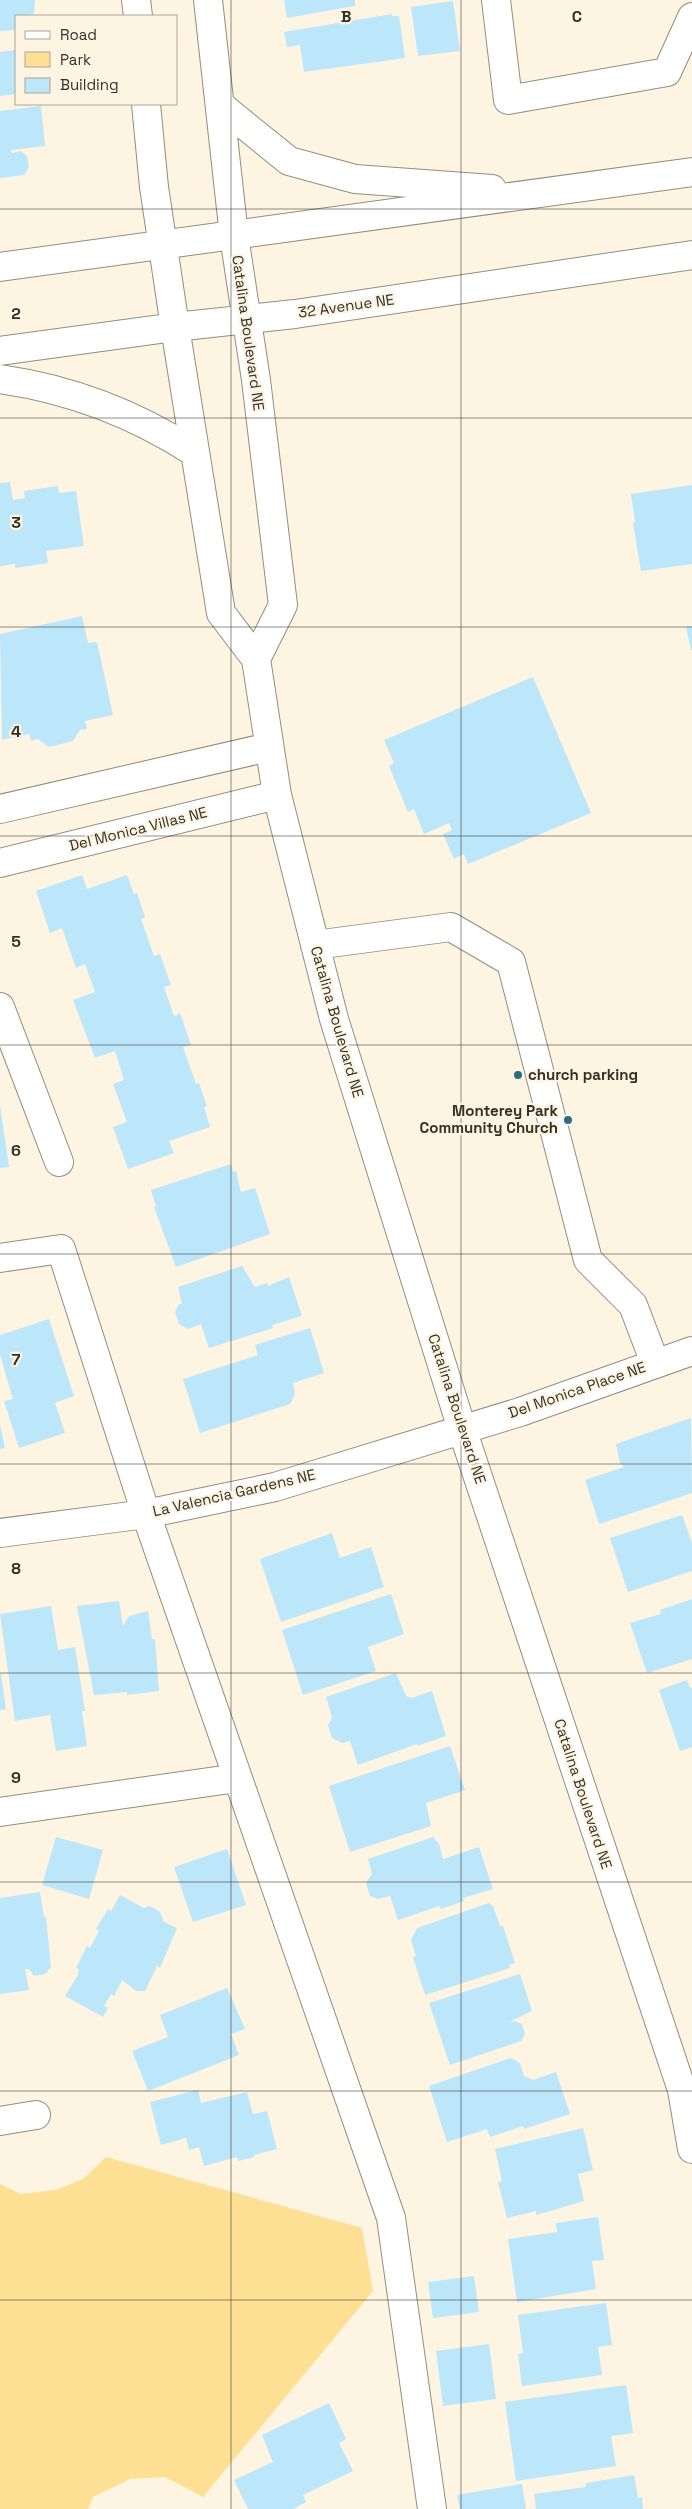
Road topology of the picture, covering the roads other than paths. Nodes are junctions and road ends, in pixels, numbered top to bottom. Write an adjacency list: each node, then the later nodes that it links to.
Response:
1 (136, 0): 4 (street)
2 (208, 0): 7 (street, Catalina Boulevard NE)
3 (496, 0): 5 (street)
4 (138, 15)
5 (692, 17)
6 (146, 105): 11 (street, Catalina Boulevard NE)
7 (221, 106): 9 (street); 10 (street, Catalina Boulevard NE)
8 (692, 172): 9 (street)
9 (543, 193): 10 (street)
10 (234, 236): 11 (street); 14 (street, Catalina Boulevard NE)
11 (163, 246): 13 (street); 15 (street, Catalina Boulevard NE)
12 (692, 255): 14 (street, 32 Avenue NE)
13 (0, 267)
14 (246, 318): 15 (street, 32 Avenue NE); 19 (street, Catalina Boulevard NE)
15 (175, 327): 16 (street, 32 Avenue NE); 18 (street, Catalina Boulevard NE)
16 (0, 351)
17 (0, 379): 18 (street)
18 (194, 452): 19 (street, Catalina Boulevard NE)
19 (256, 660): 20 (street, Catalina Boulevard NE)
20 (269, 747): 21 (street, Catalina Boulevard NE); 22 (street)
21 (277, 795): 23 (street, Del Monica Villas NE); 24 (street, Catalina Boulevard NE)
22 (0, 809)
23 (0, 863)
24 (315, 945): 29 (street); 30 (street, Catalina Boulevard NE)
25 (0, 1008): 26 (street)
26 (59, 1162)
27 (0, 1258): 31 (street)
28 (692, 1351): 29 (street, Del Monica Place NE)
29 (655, 1363): 30 (street, Del Monica Place NE)
30 (462, 1429): 31 (street, La Valencia Gardens NE); 37 (street, Catalina Boulevard NE)
31 (146, 1514): 32 (street, La Valencia Gardens NE); 33 (street)
32 (0, 1533)
33 (237, 1778): 34 (street); 38 (street)
34 (0, 1812)
35 (36, 2115): 36 (street)
36 (0, 2120)
37 (692, 2150)
38 (432, 2509)

